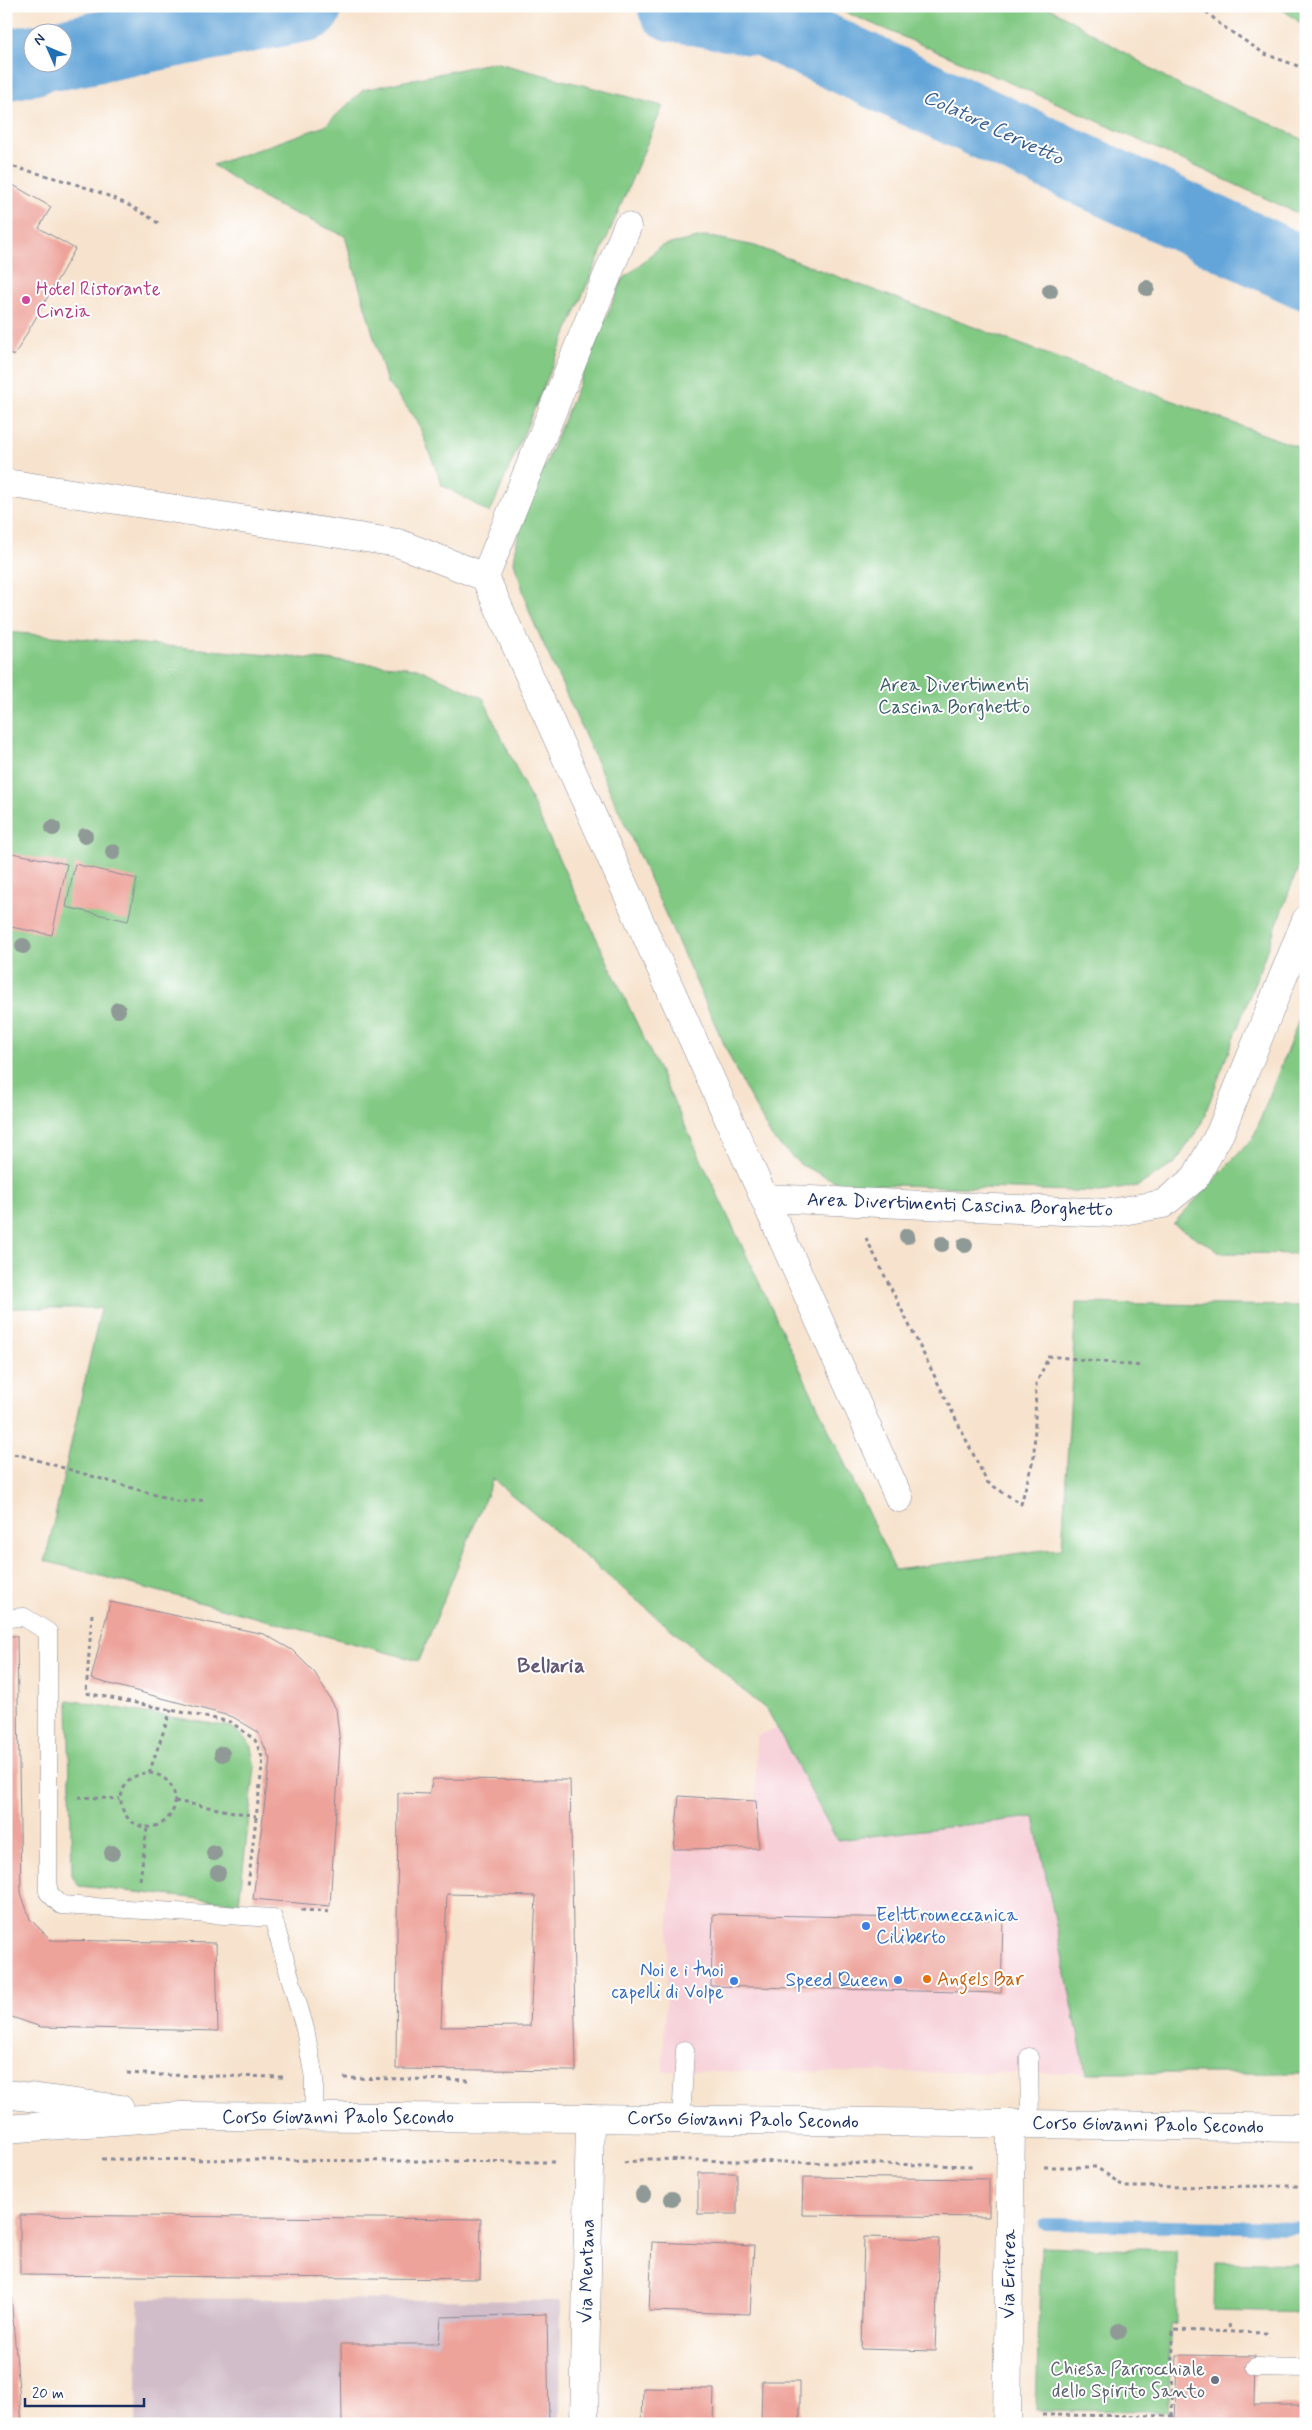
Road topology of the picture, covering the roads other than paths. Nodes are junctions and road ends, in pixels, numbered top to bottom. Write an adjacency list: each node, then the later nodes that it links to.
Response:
1 (627, 227): 3 (street)
2 (6, 484): 3 (street)
3 (485, 577): 5 (street)
4 (1306, 920): 5 (street, Area Divertimenti Cascina Borghetto)
5 (764, 1198): 6 (street)
6 (899, 1498)
7 (6, 1618): 12 (lane)
8 (685, 2050): 14 (lane)
9 (1029, 2057): 15 (lane)
10 (6, 2094): 11 (street, Corso Giovanni Paolo Secondo)
11 (181, 2116): 12 (street, Corso Giovanni Paolo Secondo); 17 (street, Corso Giovanni Paolo Secondo)
12 (314, 2116): 13 (street, Corso Giovanni Paolo Secondo)
13 (590, 2118): 14 (street, Corso Giovanni Paolo Secondo); 20 (street, Via Mentana)
14 (681, 2120): 15 (street, Corso Giovanni Paolo Secondo)
15 (1021, 2124): 16 (street, Corso Giovanni Paolo Secondo); 21 (street, Via Eritrea)
16 (1306, 2128)
17 (6, 2129)
18 (1255, 2367): 19 (lane)
19 (1306, 2368)
20 (584, 2424)
21 (1007, 2424)

